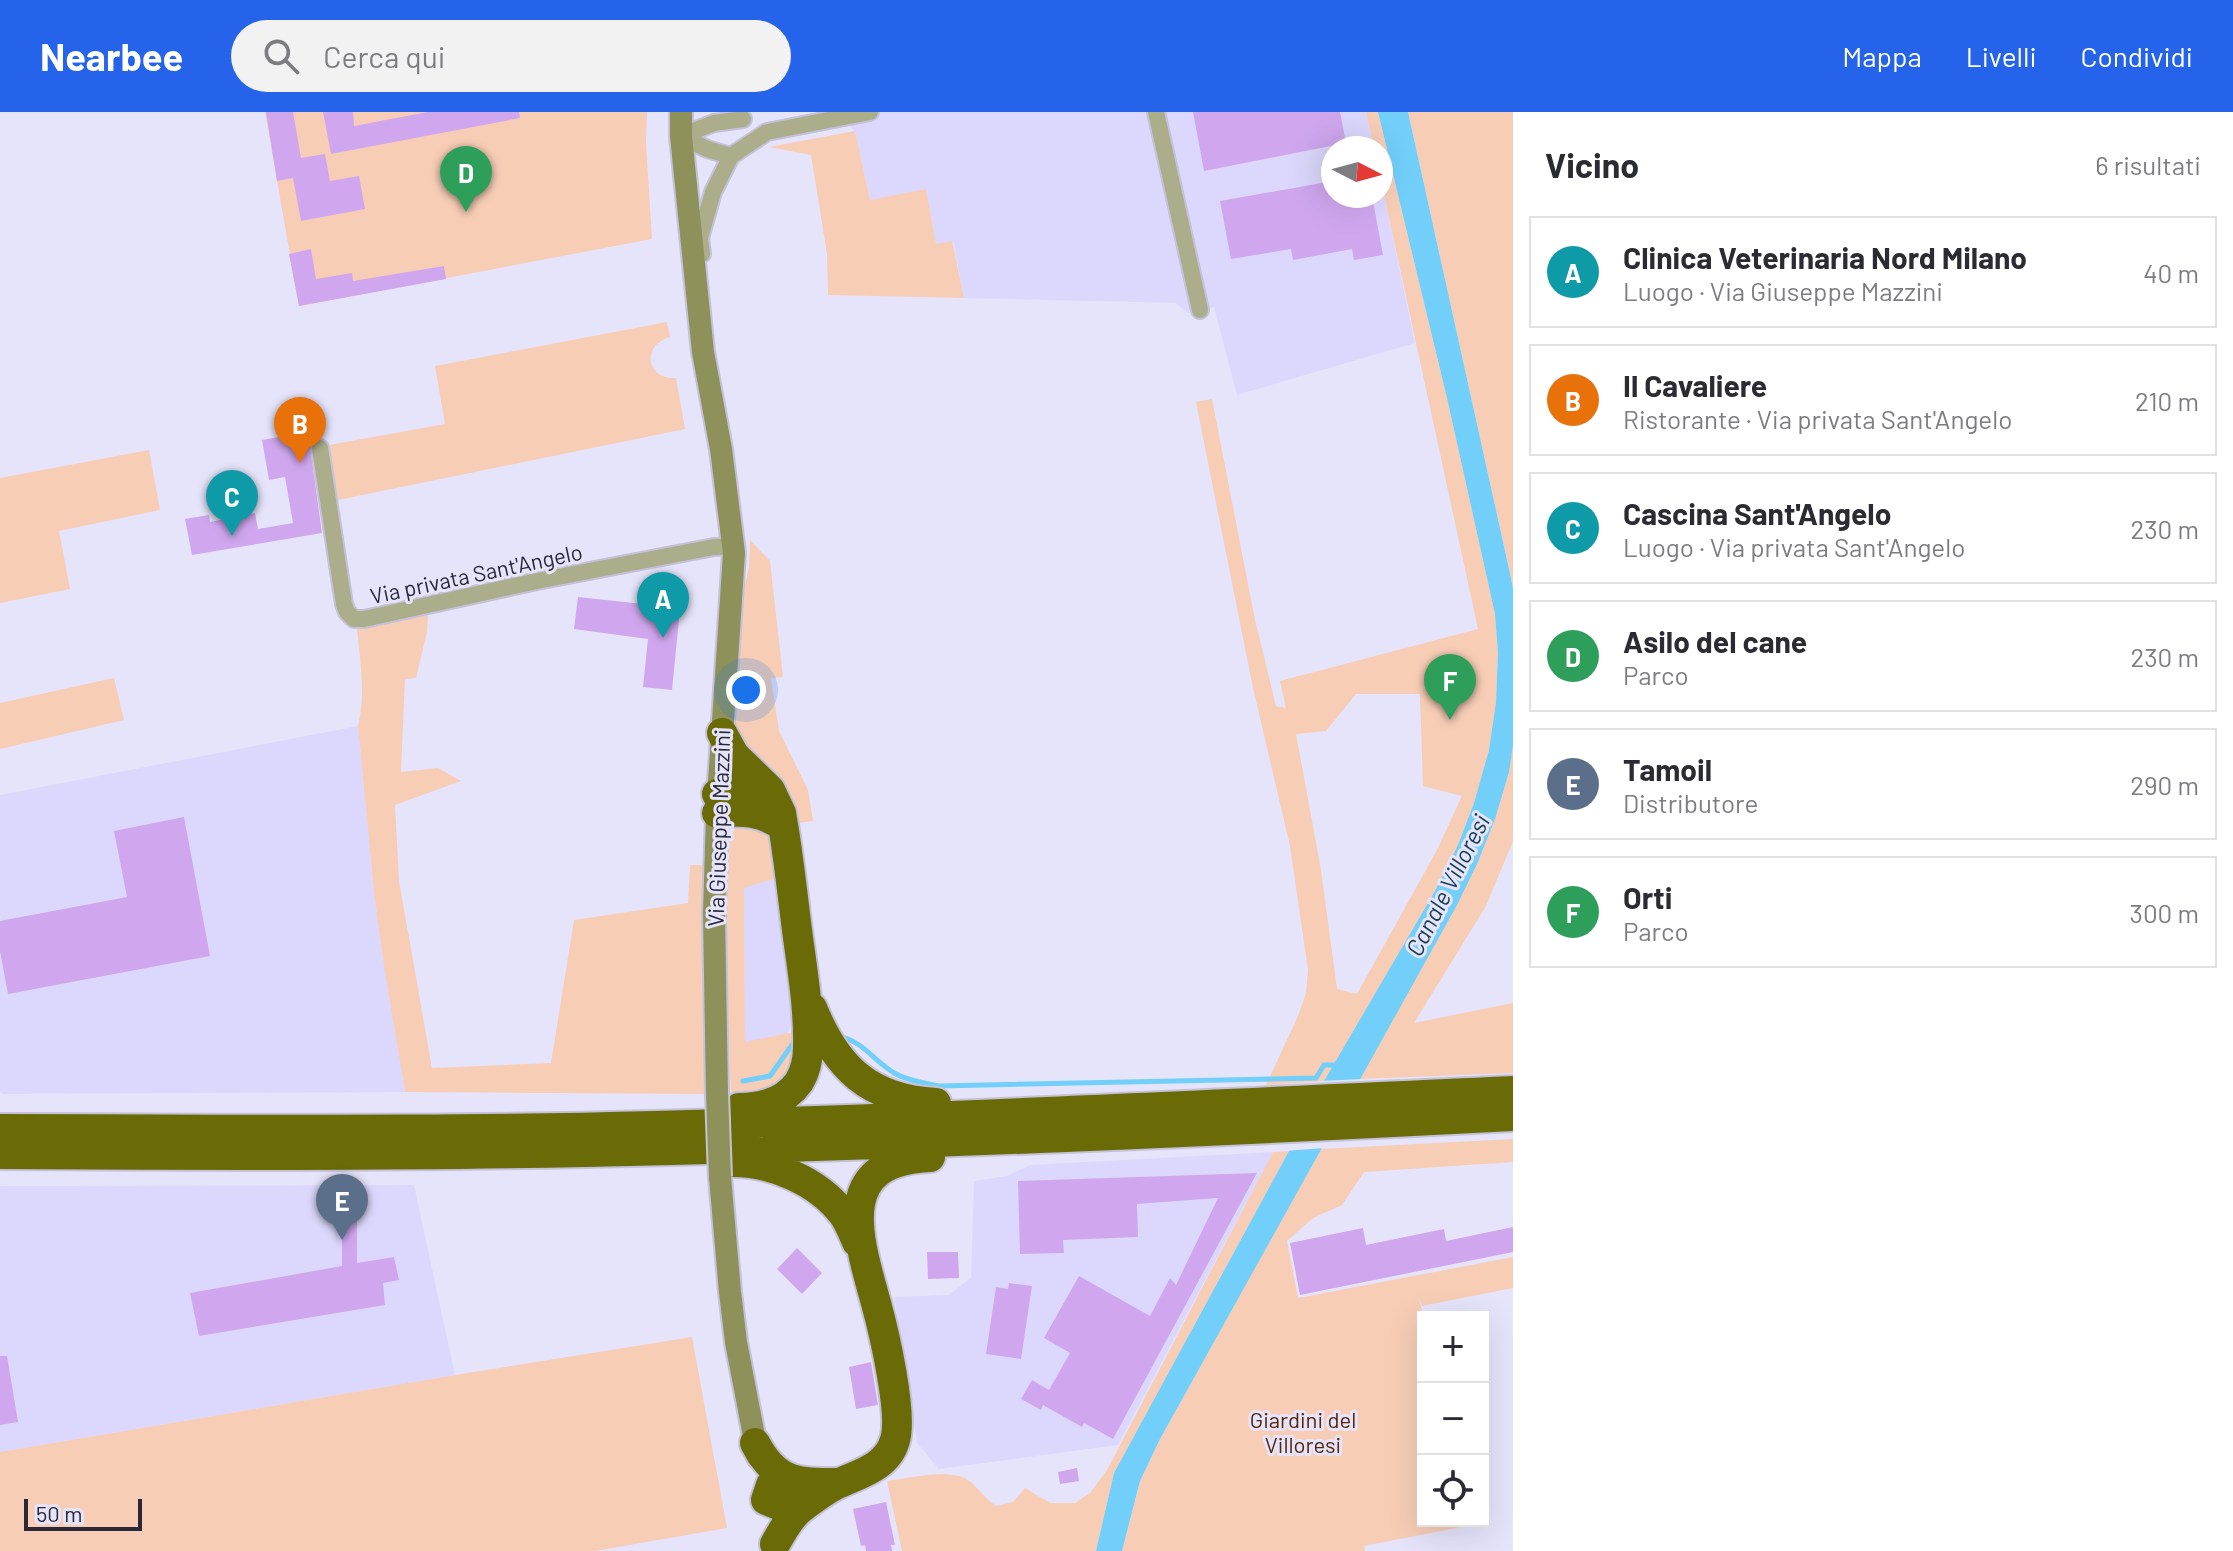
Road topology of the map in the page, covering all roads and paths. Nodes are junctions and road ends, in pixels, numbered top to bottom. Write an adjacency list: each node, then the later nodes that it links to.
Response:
1 (681, 112): 7 (street, Via Giuseppe Mazzini)
2 (726, 112): 5 (street)
3 (870, 112): 6 (street)
4 (1156, 112): 9 (street)
5 (743, 119): 6 (street); 7 (street)
6 (767, 132): 8 (street)
7 (681, 136): 8 (street); 10 (street, Via Giuseppe Mazzini)
8 (731, 156): 10 (street)
9 (1200, 310)
10 (703, 352): 12 (street, Via Giuseppe Mazzini)
11 (320, 448): 12 (street, Via privata Sant'Angelo)
12 (733, 546): 13 (street, Via Giuseppe Mazzini)
13 (722, 733): 14 (highway); 15 (street, Via Giuseppe Mazzini)
14 (770, 790): 15 (highway); 16 (highway)
15 (717, 804): 16 (highway); 28 (street, Via Giuseppe Mazzini, bridge)
16 (783, 826): 17 (highway)
17 (805, 991): 21 (highway); 22 (highway)
18 (1513, 1091): 19 (highway)
19 (1361, 1111): 20 (highway); 22 (highway); 22 (highway); 23 (highway)
20 (1513, 1116)
21 (651, 1126): 22 (highway); 24 (highway)
22 (1029, 1126): 25 (highway); 27 (highway)
23 (1513, 1127)
24 (0, 1129)
25 (585, 1152): 26 (highway); 27 (highway)
26 (0, 1154)
27 (863, 1257): 30 (highway)
28 (755, 1443): 29 (highway); 31 (street, Via Giuseppe Mazzini)
29 (789, 1478): 30 (highway); 31 (highway)
30 (839, 1483): 32 (highway)
31 (766, 1500): 32 (highway); 33 (street, Via Giuseppe Mazzini)
32 (802, 1507): 33 (highway)
33 (776, 1547)

